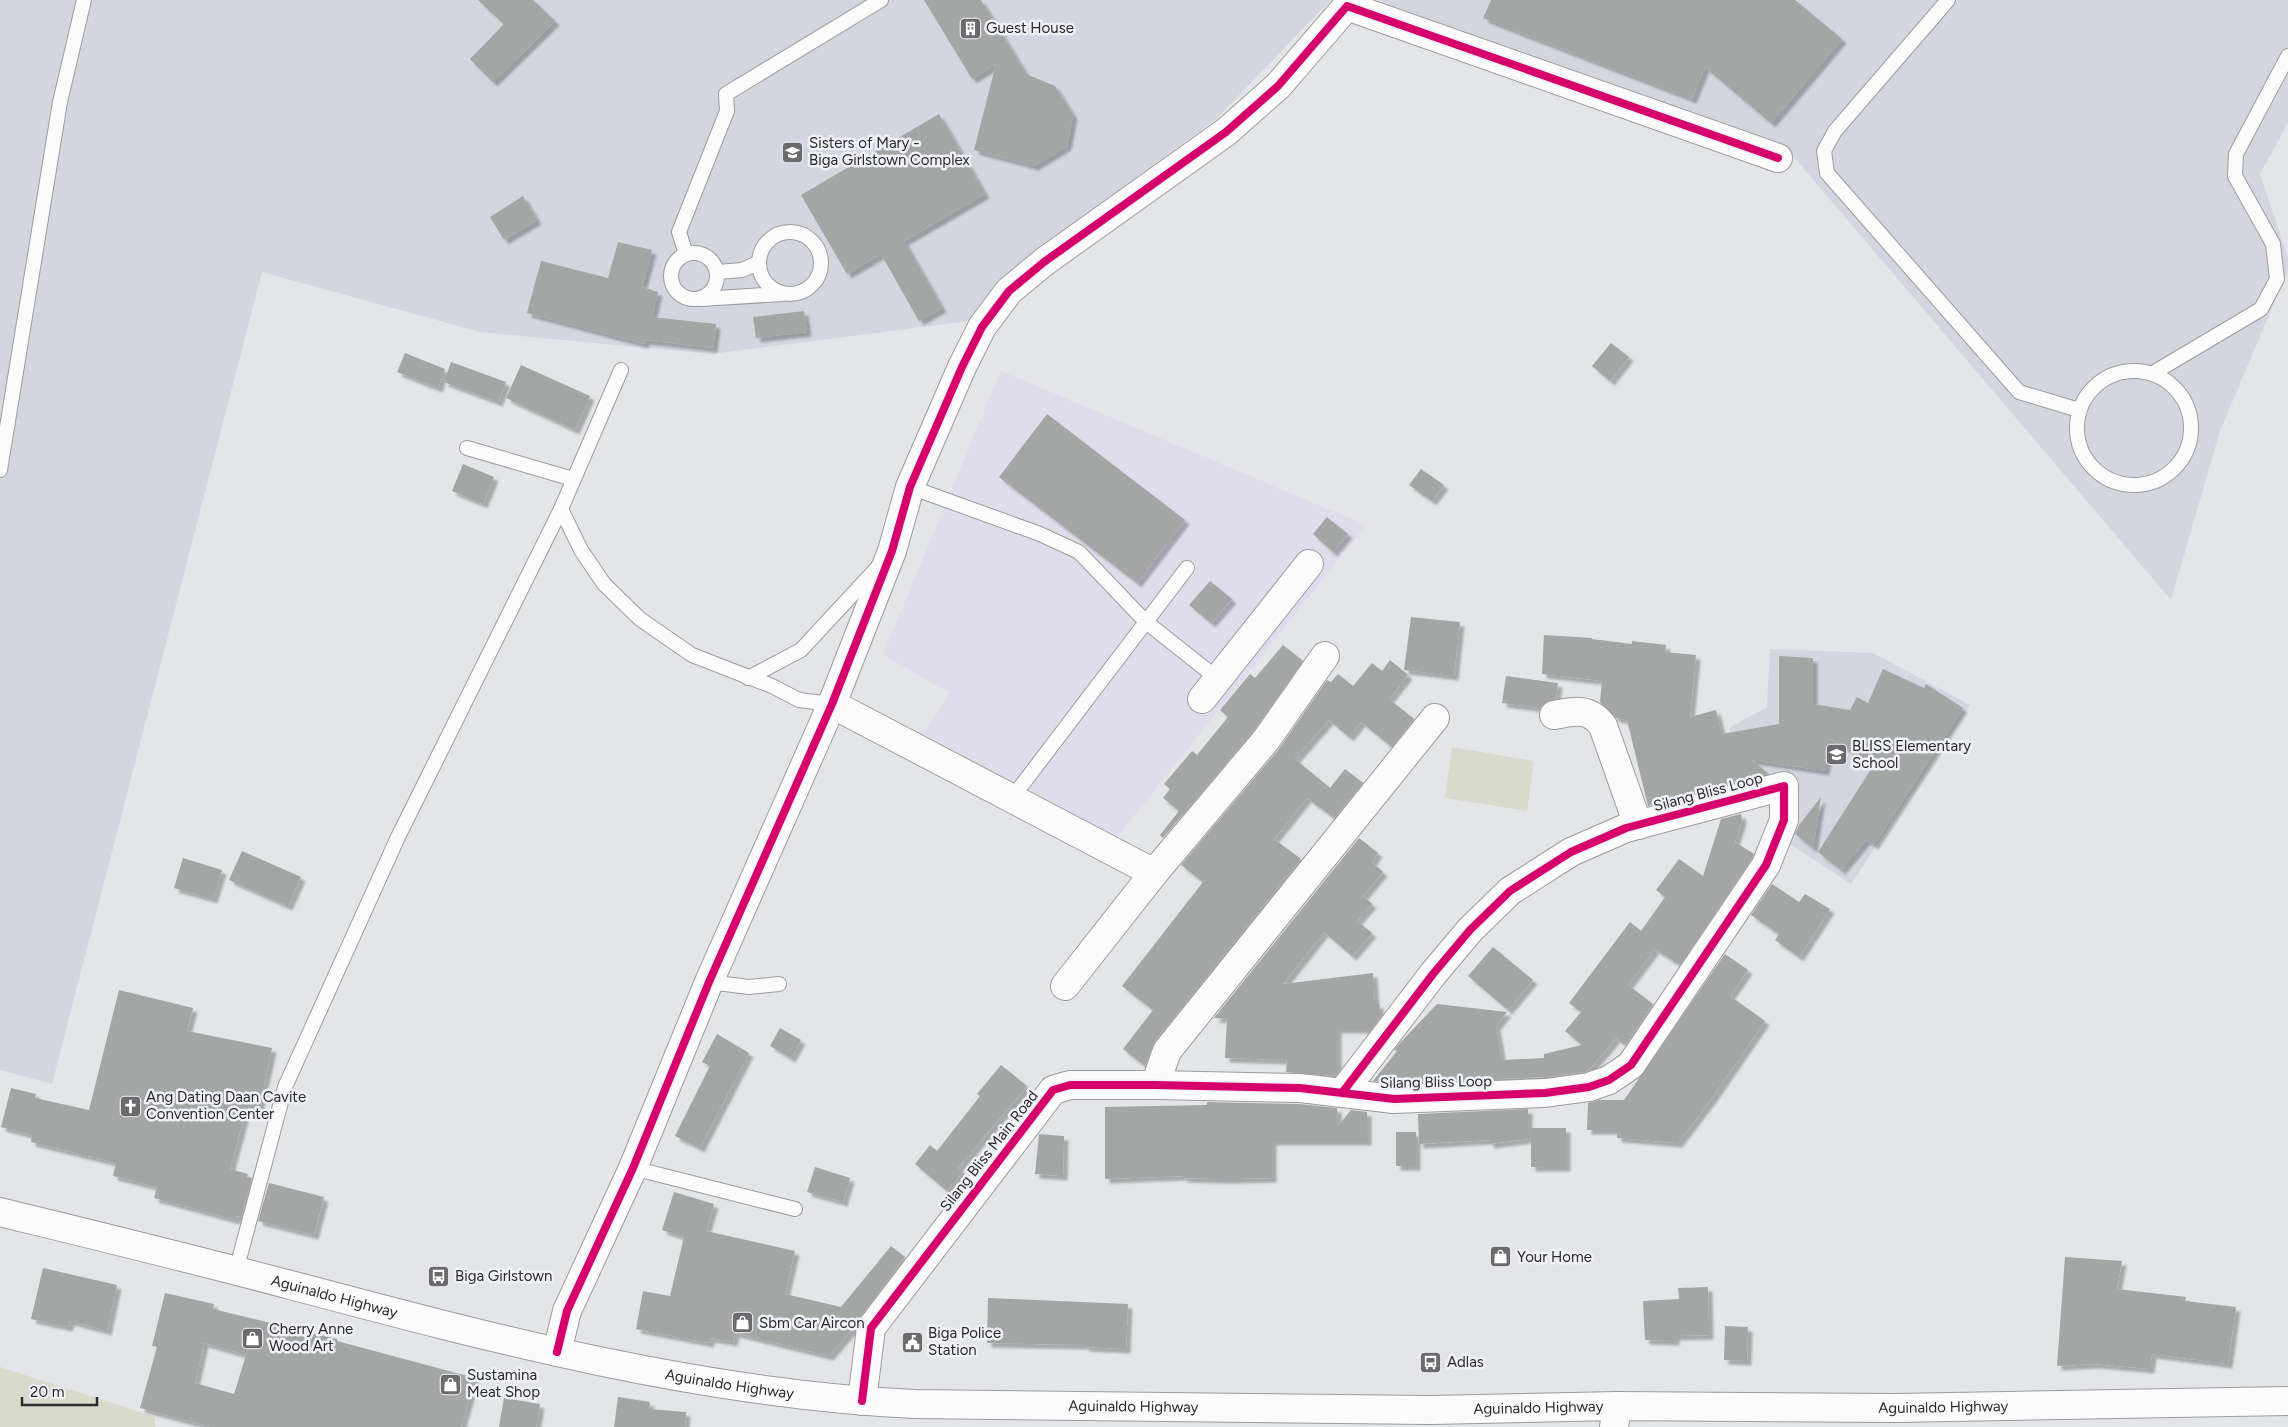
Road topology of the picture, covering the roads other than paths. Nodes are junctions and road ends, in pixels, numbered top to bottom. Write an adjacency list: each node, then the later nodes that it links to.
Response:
1 (84, 0): 16 (lane)
2 (881, 0): 7 (lane)
3 (1948, 0): 14 (lane)
4 (1349, 3): 6 (street); 18 (street)
5 (2288, 56): 13 (lane)
6 (1778, 158)
7 (686, 254): 9 (lane); 11 (lane)
8 (758, 263): 9 (lane); 10 (lane); 10 (lane)
9 (718, 272): 11 (lane)
10 (782, 294): 11 (lane)
11 (700, 299)
12 (621, 370): 17 (lane)
13 (2152, 373): 14 (lane); 14 (lane)
14 (2079, 410)
15 (467, 448): 17 (lane)
16 (0, 470)
17 (573, 479): 19 (lane)
18 (910, 487): 20 (street); 23 (lane)
19 (560, 509): 25 (lane); 41 (lane)
20 (892, 550): 25 (lane); 27 (street)
21 (1309, 564): 26 (street)
22 (1186, 568): 23 (lane)
23 (1146, 622): 26 (lane); 30 (lane)
24 (1325, 656): 32 (street)
25 (748, 678): 27 (lane)
26 (1210, 689)
27 (832, 704): 30 (street); 33 (street)
28 (1554, 715): 31 (street)
29 (1435, 718): 36 (street)
30 (1012, 798): 32 (street)
31 (1638, 825): 37 (street, Silang Bliss Loop); 37 (street, Silang Bliss Loop)
32 (1154, 873): 35 (street)
33 (709, 982): 34 (lane); 38 (street)
34 (779, 984)
35 (1065, 986)
36 (1155, 1085): 37 (street, Silang Bliss Main Road); 43 (street, Silang Bliss Main Road)
37 (1342, 1093)
38 (633, 1168): 39 (lane); 42 (street)
39 (795, 1209)
40 (0, 1212): 41 (street, Aguinaldo Highway)
41 (236, 1271): 42 (street, Aguinaldo Highway)
42 (557, 1352): 43 (street, Aguinaldo Highway)
43 (862, 1401): 45 (street, Aguinaldo Highway)
44 (2288, 1401): 45 (street, Aguinaldo Highway)
45 (1616, 1417)

